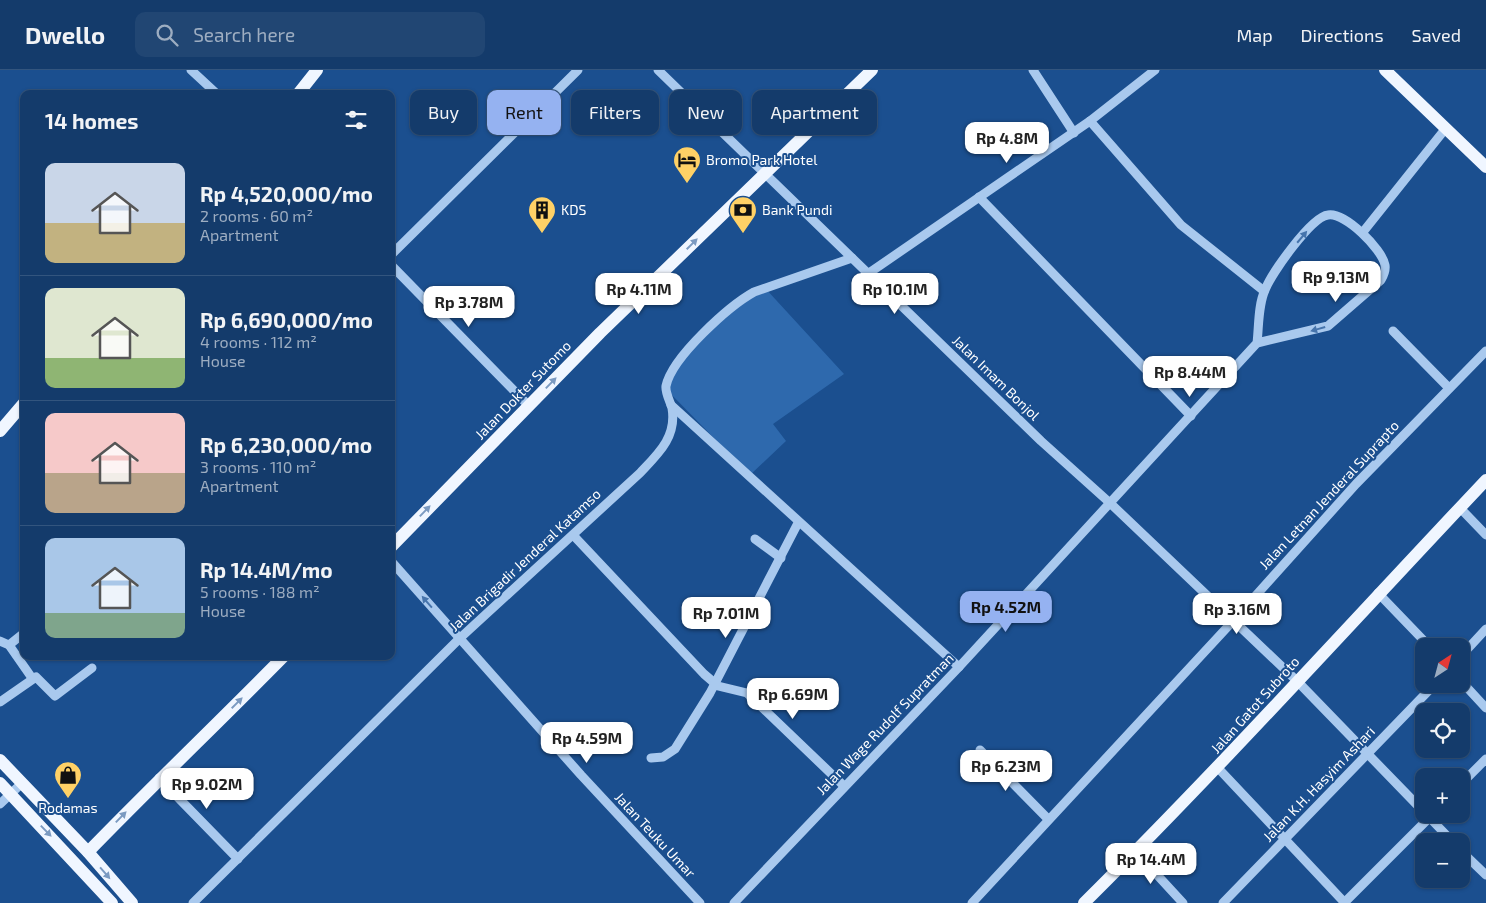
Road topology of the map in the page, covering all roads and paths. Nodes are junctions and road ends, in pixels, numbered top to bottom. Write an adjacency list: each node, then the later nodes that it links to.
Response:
1 (191, 70): 9 (street)
2 (317, 70): 10 (main road)
3 (578, 70): 18 (street)
4 (658, 70): 15 (street, Jalan Imam Bonjol)
5 (872, 70): 15 (main road, Jalan Dokter Sutomo)
6 (1033, 70): 13 (street)
7 (1155, 70): 11 (street)
8 (1385, 70): 12 (main road)
9 (213, 90)
10 (301, 90)
11 (1090, 121): 13 (street); 22 (street)
12 (1446, 128): 14 (main road); 17 (street)
13 (1074, 133): 16 (street)
14 (1485, 165)
15 (764, 173): 19 (street, Jalan Imam Bonjol); 28 (main road, Jalan Dokter Sutomo, one-way to 15)
16 (979, 197): 21 (street); 32 (street)
17 (1363, 232): 22 (street, one-way to 17); 24 (street, one-way to 24)
18 (395, 252)
19 (852, 258): 21 (street, Jalan Imam Bonjol); 27 (street, Jalan Brigadir Jenderal Katamso)
20 (395, 269): 28 (street)
21 (869, 273): 35 (street, Jalan Imam Bonjol)
22 (1264, 291): 24 (street)
23 (1393, 331): 26 (street)
24 (1257, 343): 32 (street, Jalan Wage Rudolf Supratman)
25 (1486, 351): 26 (street, Jalan Letnan Jenderal Suprapto)
26 (1449, 388): 45 (street, Jalan Letnan Jenderal Suprapto)
27 (671, 405): 30 (street, Jalan Brigadir Jenderal Katamso); 31 (street)
28 (529, 406): 41 (main road, Jalan Dokter Sutomo, one-way to 28)
29 (20, 408): 33 (main road)
30 (673, 416): 31 (street); 38 (street, Jalan Brigadir Jenderal Katamso)
31 (682, 416): 37 (street)
32 (1191, 416): 35 (street, Jalan Wage Rudolf Supratman)
33 (0, 431)
34 (1486, 480): 36 (main road, Jalan Gatot Subroto)
35 (1110, 503): 45 (street, Jalan Imam Bonjol); 54 (street, Jalan Wage Rudolf Supratman)
36 (1460, 508): 39 (street); 44 (main road, Jalan Gatot Subroto)
37 (802, 526): 42 (street); 54 (street)
38 (573, 535): 49 (street, Jalan Brigadir Jenderal Katamso); 58 (street)
39 (1486, 535)
40 (755, 539): 42 (street)
41 (395, 542)
42 (781, 558): 58 (street)
43 (395, 566): 49 (street, Jalan Teuku Umar, one-way to 43)
44 (1378, 593): 48 (street); 57 (main road, Jalan Gatot Subroto)
45 (1233, 621): 57 (street, Jalan Imam Bonjol); 77 (street, Jalan Letnan Jenderal Suprapto)
46 (1486, 629): 52 (street)
47 (20, 636): 51 (street)
48 (1421, 638)
49 (459, 639): 84 (street, Jalan Brigadir Jenderal Katamso); 90 (street, Jalan Teuku Umar)
50 (0, 641): 51 (street)
51 (9, 645): 56 (street)
52 (1470, 646)
53 (280, 660): 70 (main road, one-way to 53)
54 (959, 667): 73 (street, Jalan Wage Rudolf Supratman)
55 (92, 668): 56 (street)
56 (32, 678): 61 (street)
57 (1297, 681): 64 (street, Jalan Imam Bonjol); 68 (main road, Jalan Gatot Subroto)
58 (720, 686): 65 (street); 73 (street)
59 (1470, 691): 62 (street)
60 (1426, 693): 64 (street, Jalan K.H. Hasyim Ashari)
61 (0, 702)
62 (1486, 708)
63 (980, 750): 77 (street)
64 (1367, 753): 75 (street, Jalan Imam Bonjol); 81 (street, Jalan K.H. Hasyim Ashari)
65 (651, 758)
66 (1486, 759): 69 (street)
67 (0, 760): 72 (main road)
68 (1218, 768): 81 (street); 83 (main road, Jalan Gatot Subroto)
69 (1470, 775)
70 (159, 778): 82 (main road, one-way to 70); 84 (street)
71 (0, 783): 74 (main road)
72 (21, 784): 74 (street); 82 (main road)
73 (844, 786): 91 (street, Jalan Wage Rudolf Supratman)
74 (10, 794): 76 (street); 87 (main road, one-way to 87)
75 (1415, 801)
76 (0, 804)
77 (1048, 818): 92 (street, Jalan Letnan Jenderal Suprapto)
78 (1420, 823): 96 (street)
79 (1436, 823): 80 (street, Jalan Imam Bonjol)
80 (1445, 833)
81 (1286, 840): 95 (street, Jalan K.H. Hasyim Ashari); 96 (street)
82 (88, 852): 88 (main road, one-way to 88)
83 (1136, 852): 93 (main road, Jalan Gatot Subroto); 94 (street)
84 (238, 859): 89 (street, Jalan Brigadir Jenderal Katamso)
85 (1470, 860): 86 (street)
86 (1486, 875)
87 (112, 903)
88 (132, 903)
89 (193, 903)
90 (700, 903)
91 (734, 903)
92 (972, 903)
93 (1084, 903)
94 (1183, 903)
95 (1223, 903)
96 (1345, 903)

